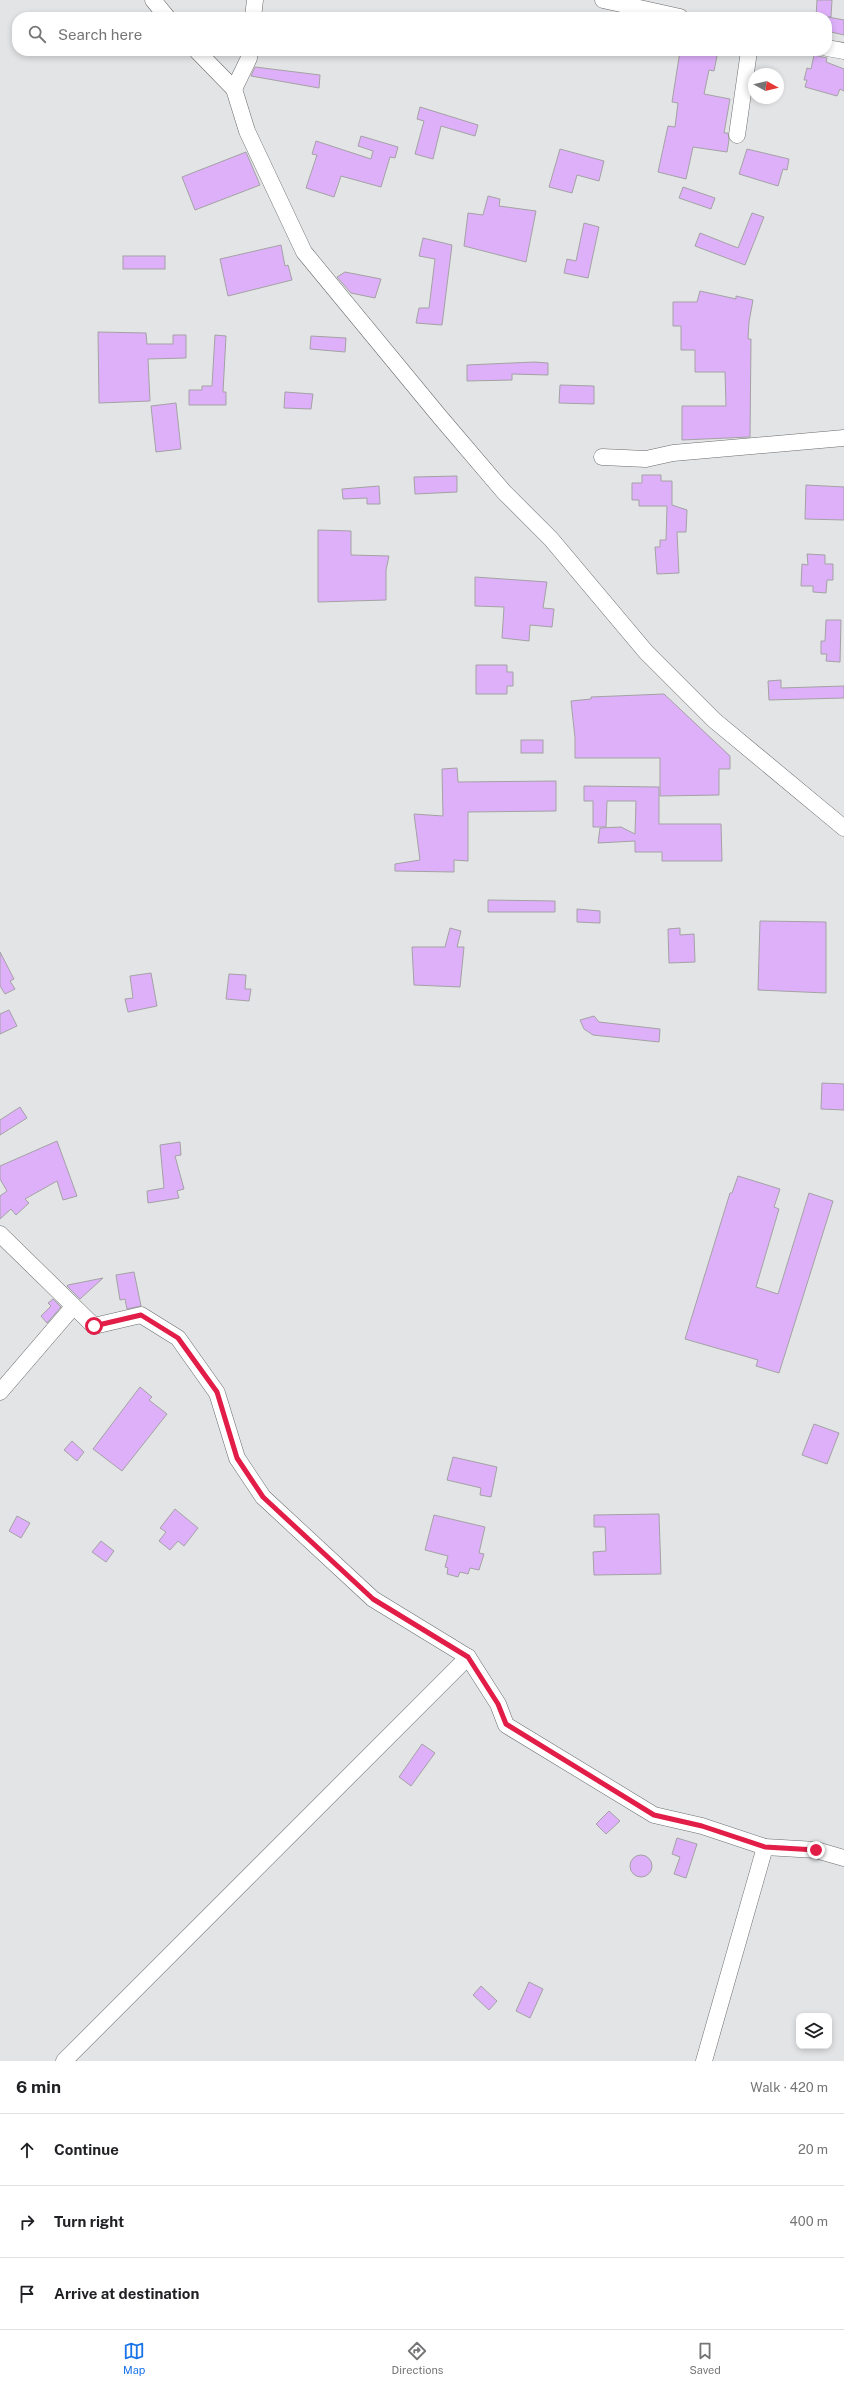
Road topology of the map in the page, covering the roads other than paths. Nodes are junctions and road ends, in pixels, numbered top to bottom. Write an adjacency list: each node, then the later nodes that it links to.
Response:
1 (153, 0): 4 (street)
2 (255, 0): 5 (street)
3 (604, 0): 6 (street)
4 (163, 12)
5 (254, 12)
6 (658, 12)
7 (832, 49): 8 (street)
8 (844, 51)
9 (202, 56): 12 (street)
10 (249, 56): 12 (street)
11 (748, 56): 13 (street)
12 (234, 90): 16 (street)
13 (737, 135)
14 (844, 438): 15 (street)
15 (602, 457)
16 (844, 828)
17 (0, 1234): 18 (street)
18 (73, 1307): 19 (street); 20 (street)
19 (0, 1392)
20 (468, 1657): 21 (street); 23 (street)
21 (765, 1847): 22 (street); 24 (street)
22 (844, 1858)
23 (64, 2061)
24 (704, 2061)

